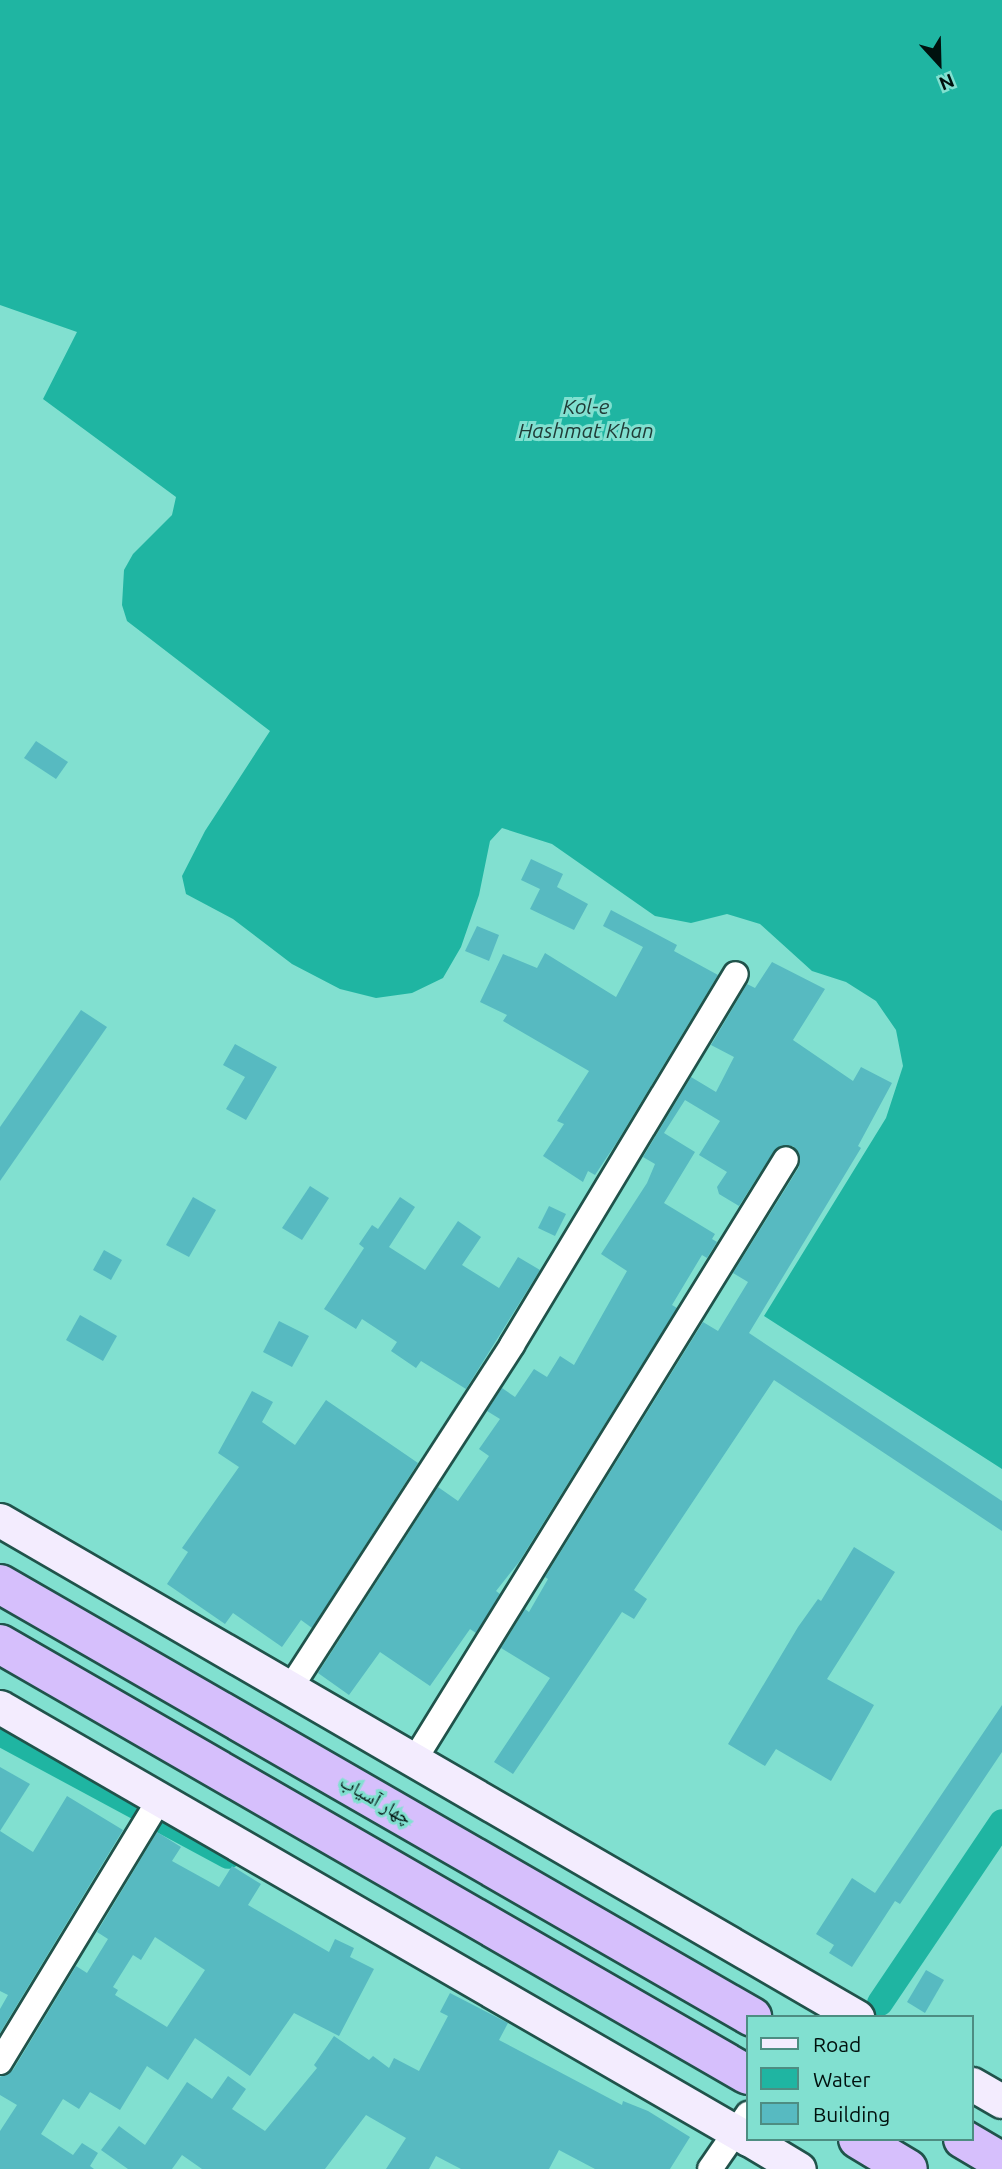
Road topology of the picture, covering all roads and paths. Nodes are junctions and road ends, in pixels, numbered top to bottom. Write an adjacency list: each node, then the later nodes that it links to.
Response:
1 (736, 974): 6 (street)
2 (786, 1159): 8 (street)
3 (0, 1520): 6 (street)
4 (0, 1584): 10 (highway, چهار آسیاب)
5 (0, 1644): 13 (highway)
6 (291, 1687): 8 (street)
7 (0, 1707): 9 (street)
8 (415, 1759): 11 (street)
9 (153, 1811): 12 (street); 16 (street)
10 (749, 2015)
11 (854, 2015)
12 (0, 2062)
13 (746, 2074)
14 (974, 2085): 15 (street)
15 (1002, 2101)
16 (745, 2131): 21 (street)
17 (759, 2141): 22 (street)
18 (861, 2141): 23 (highway)
19 (966, 2141): 20 (highway)
20 (1002, 2162)
21 (710, 2169)
22 (799, 2169)
23 (908, 2169)

